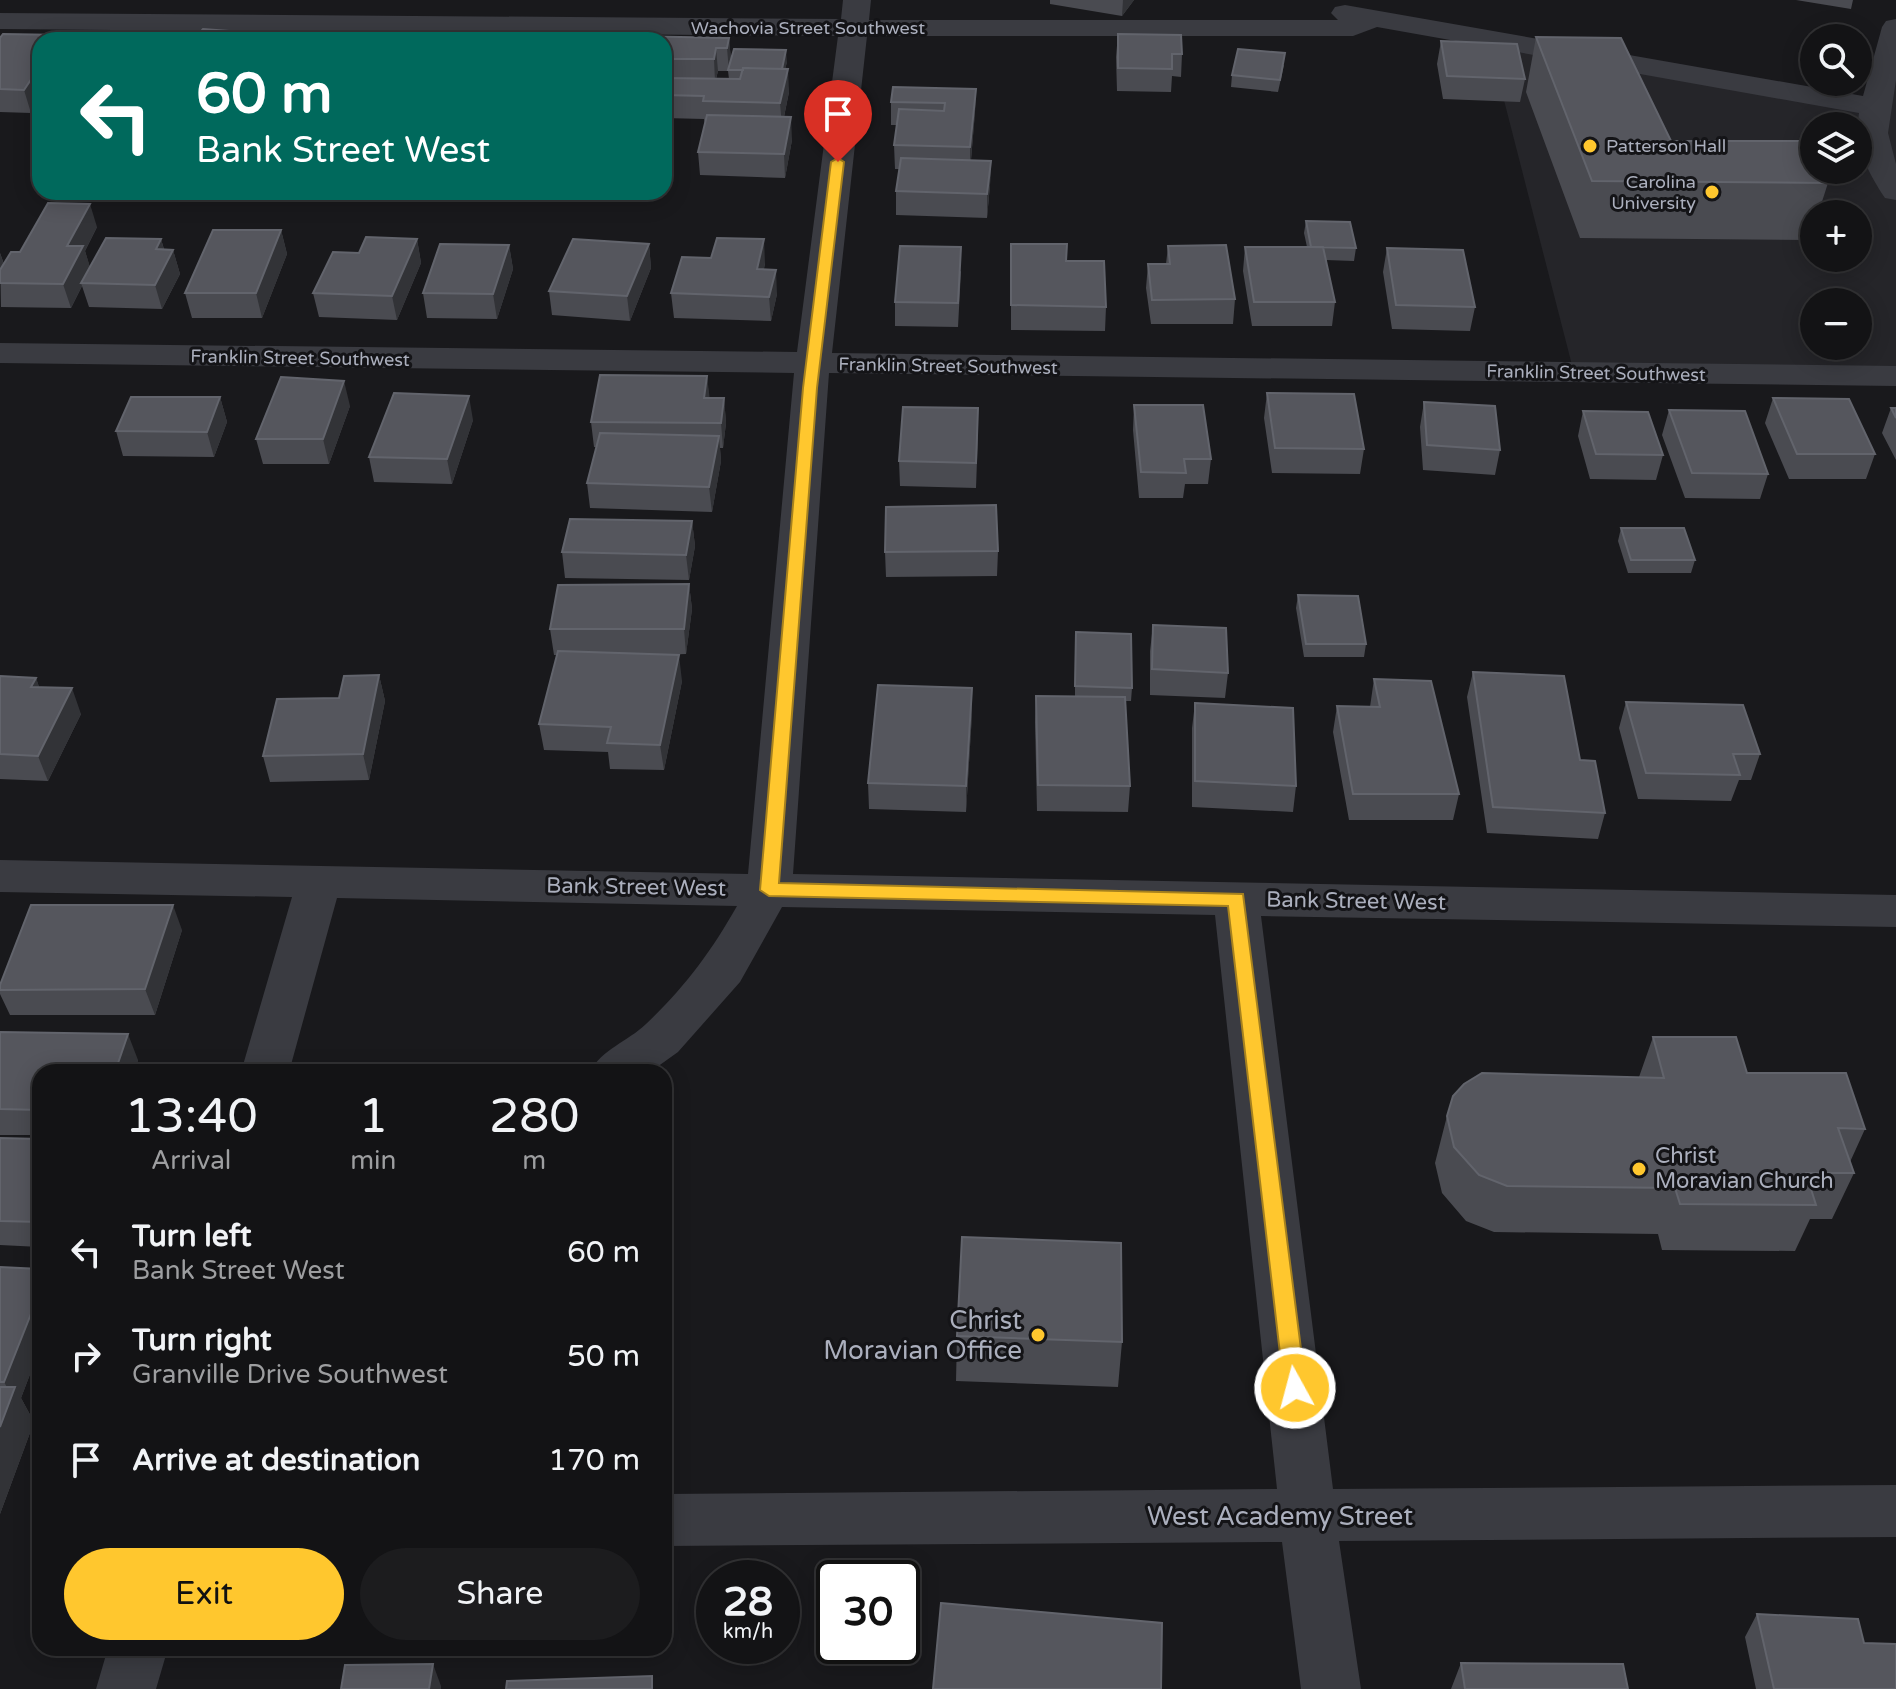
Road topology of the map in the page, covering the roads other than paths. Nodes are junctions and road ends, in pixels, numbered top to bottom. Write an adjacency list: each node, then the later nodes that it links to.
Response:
1 (1272, 0): 3 (street)
2 (856, 14): 3 (street, Wachovia Street Southwest); 4 (street, Wachovia Street Southwest); 9 (street)
3 (1373, 18): 6 (street)
4 (0, 21)
5 (1896, 27): 6 (street)
6 (1877, 107): 7 (street)
7 (1896, 191)
8 (0, 353): 9 (street, Franklin Street Southwest)
9 (812, 365): 10 (street, Franklin Street Southwest); 13 (street)
10 (1896, 376)
11 (0, 876): 12 (street, Bank Street West)
12 (319, 882): 13 (street, Bank Street West); 16 (street)
13 (769, 890): 14 (street, Bank Street West); 17 (street)
14 (1236, 899): 15 (street, Bank Street West); 19 (street)
15 (1896, 911)
16 (267, 1064)
17 (625, 1064)
18 (1896, 1511): 19 (street, West Academy Street)
19 (1307, 1516): 20 (street, West Academy Street); 23 (street)
20 (672, 1520)
21 (136, 1656): 22 (street)
22 (126, 1689)
23 (1331, 1689)

